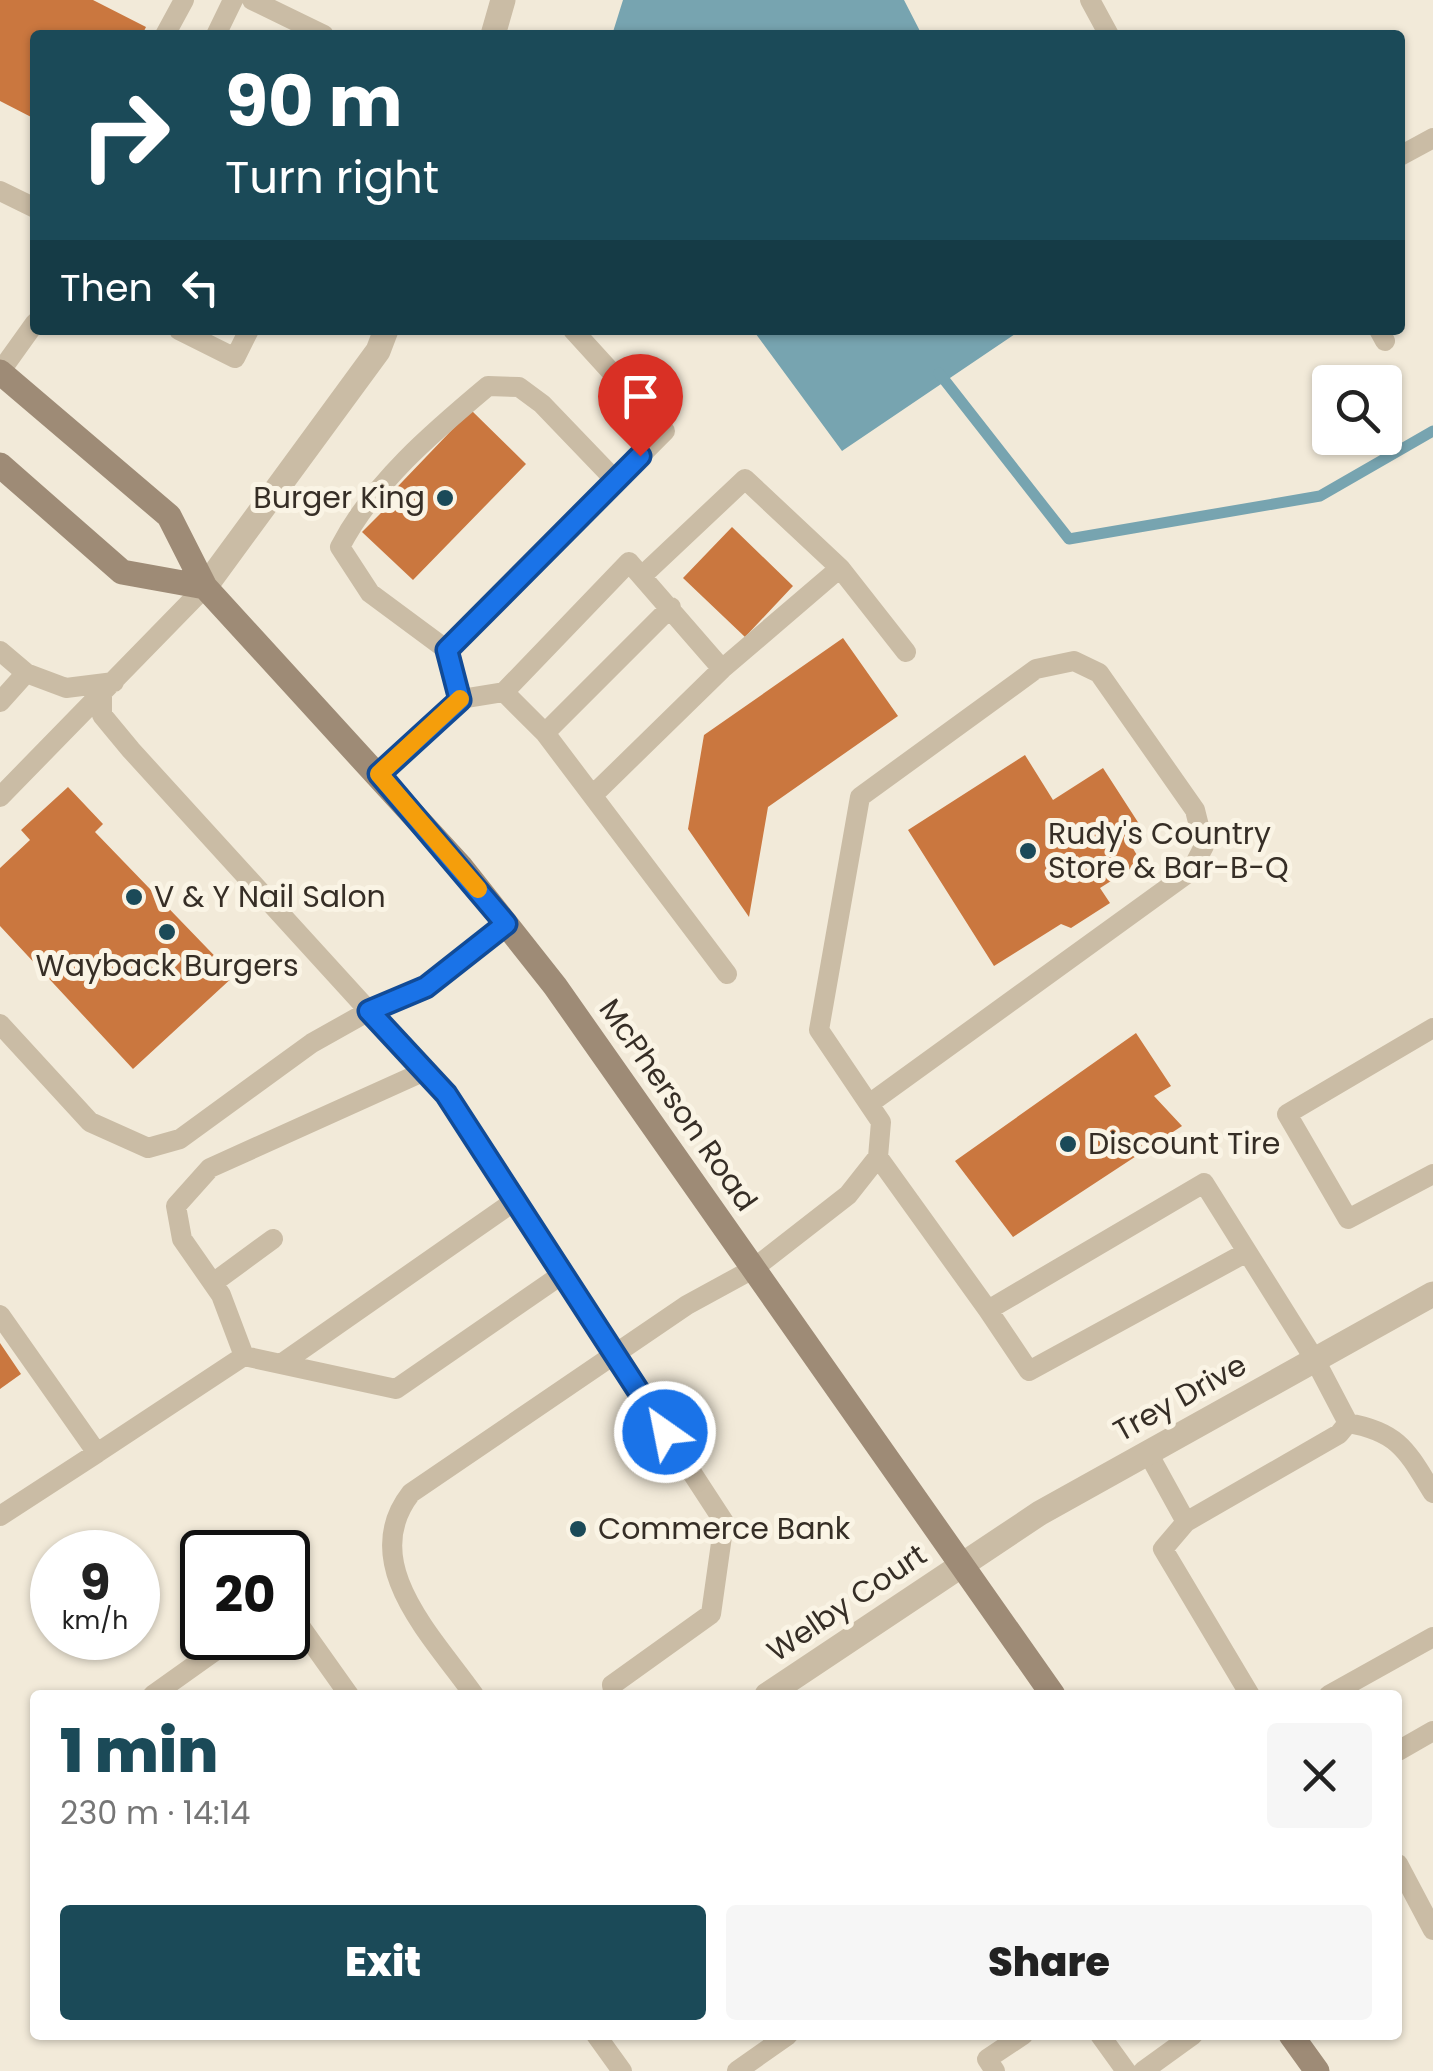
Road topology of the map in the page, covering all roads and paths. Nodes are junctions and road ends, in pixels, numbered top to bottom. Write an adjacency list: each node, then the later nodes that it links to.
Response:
1 (184, 0): 6 (lane)
2 (233, 0): 7 (lane)
3 (252, 0): 8 (lane)
4 (503, 0): 9 (street)
5 (1090, 0): 10 (lane)
6 (169, 30)
7 (218, 30)
8 (314, 30)
9 (494, 30)
10 (1106, 30)
11 (1433, 138): 12 (lane)
12 (1405, 153)
13 (0, 191): 14 (lane)
14 (30, 206)
15 (30, 330): 20 (lane)
16 (189, 335): 17 (lane)
17 (246, 335)
18 (384, 335): 25 (street)
19 (578, 335): 22 (lane)
20 (0, 372): 25 (main road, McPherson Road)
21 (0, 465): 25 (main road)
22 (615, 480): 27 (lane); 27 (lane)
23 (840, 568): 24 (lane); 29 (lane); 30 (lane)
24 (642, 576): 26 (lane); 33 (lane)
25 (205, 588): 32 (lane); 37 (main road, McPherson Road)
26 (671, 607): 30 (lane); 36 (lane)
27 (447, 650): 34 (lane)
28 (0, 651): 31 (lane)
29 (906, 652)
30 (722, 669): 38 (lane)
31 (26, 672): 32 (lane); 35 (lane)
32 (108, 688): 39 (lane); 42 (lane)
33 (504, 692): 34 (lane); 36 (lane)
34 (460, 700): 37 (lane)
35 (0, 702)
36 (545, 733): 38 (lane)
37 (379, 774): 40 (main road, McPherson Road)
38 (593, 795): 41 (lane)
39 (0, 797)
40 (506, 924): 42 (lane); 52 (main road, McPherson Road)
41 (727, 974)
42 (369, 1011): 43 (lane); 45 (lane)
43 (0, 1024)
44 (1433, 1028): 48 (lane)
45 (424, 1072): 49 (lane); 54 (lane)
46 (870, 1104): 46 (lane); 47 (lane)
47 (878, 1157): 52 (lane); 56 (lane)
48 (1433, 1174)
49 (516, 1200): 53 (lane); 61 (lane)
50 (273, 1239): 54 (lane)
51 (1247, 1252): 56 (lane); 56 (lane); 60 (lane)
52 (754, 1268): 58 (lane); 68 (main road, McPherson Road)
53 (564, 1273): 58 (lane); 61 (lane)
54 (213, 1284): 59 (lane)
55 (1433, 1294): 60 (street, Trey Drive)
56 (988, 1310)
57 (0, 1315): 63 (lane)
58 (614, 1354): 74 (lane); 75 (lane)
59 (244, 1356): 61 (lane); 63 (lane)
60 (1315, 1360): 62 (lane); 64 (street, Trey Drive)
61 (282, 1364)
62 (1348, 1423): 65 (lane); 67 (lane)
63 (97, 1452): 66 (lane)
64 (1148, 1453): 67 (lane); 68 (street, Trey Drive)
65 (1433, 1493)
66 (0, 1516)
67 (1186, 1522): 78 (lane)
68 (962, 1566): 76 (street, Welby Court); 77 (main road, McPherson Road)
69 (1433, 1637): 79 (lane)
70 (310, 1641): 73 (lane)
71 (202, 1660): 72 (lane)
72 (159, 1690)
73 (345, 1690)
74 (471, 1690)
75 (613, 1690)
76 (776, 1690)
77 (1049, 1690)
78 (1247, 1690)
79 (1338, 1690)
80 (1433, 1731): 81 (lane)
81 (1402, 1749)
82 (1404, 1893): 83 (lane)
83 (1433, 1930)
84 (600, 2040): 91 (lane)
85 (781, 2040): 92 (lane)
86 (1017, 2040): 90 (lane)
87 (1104, 2040): 93 (lane)
88 (1186, 2040): 94 (lane)
89 (1295, 2040): 95 (main road)
90 (984, 2067)
91 (622, 2071)
92 (737, 2071)
93 (1126, 2071)
94 (1143, 2071)
95 (1317, 2071)

